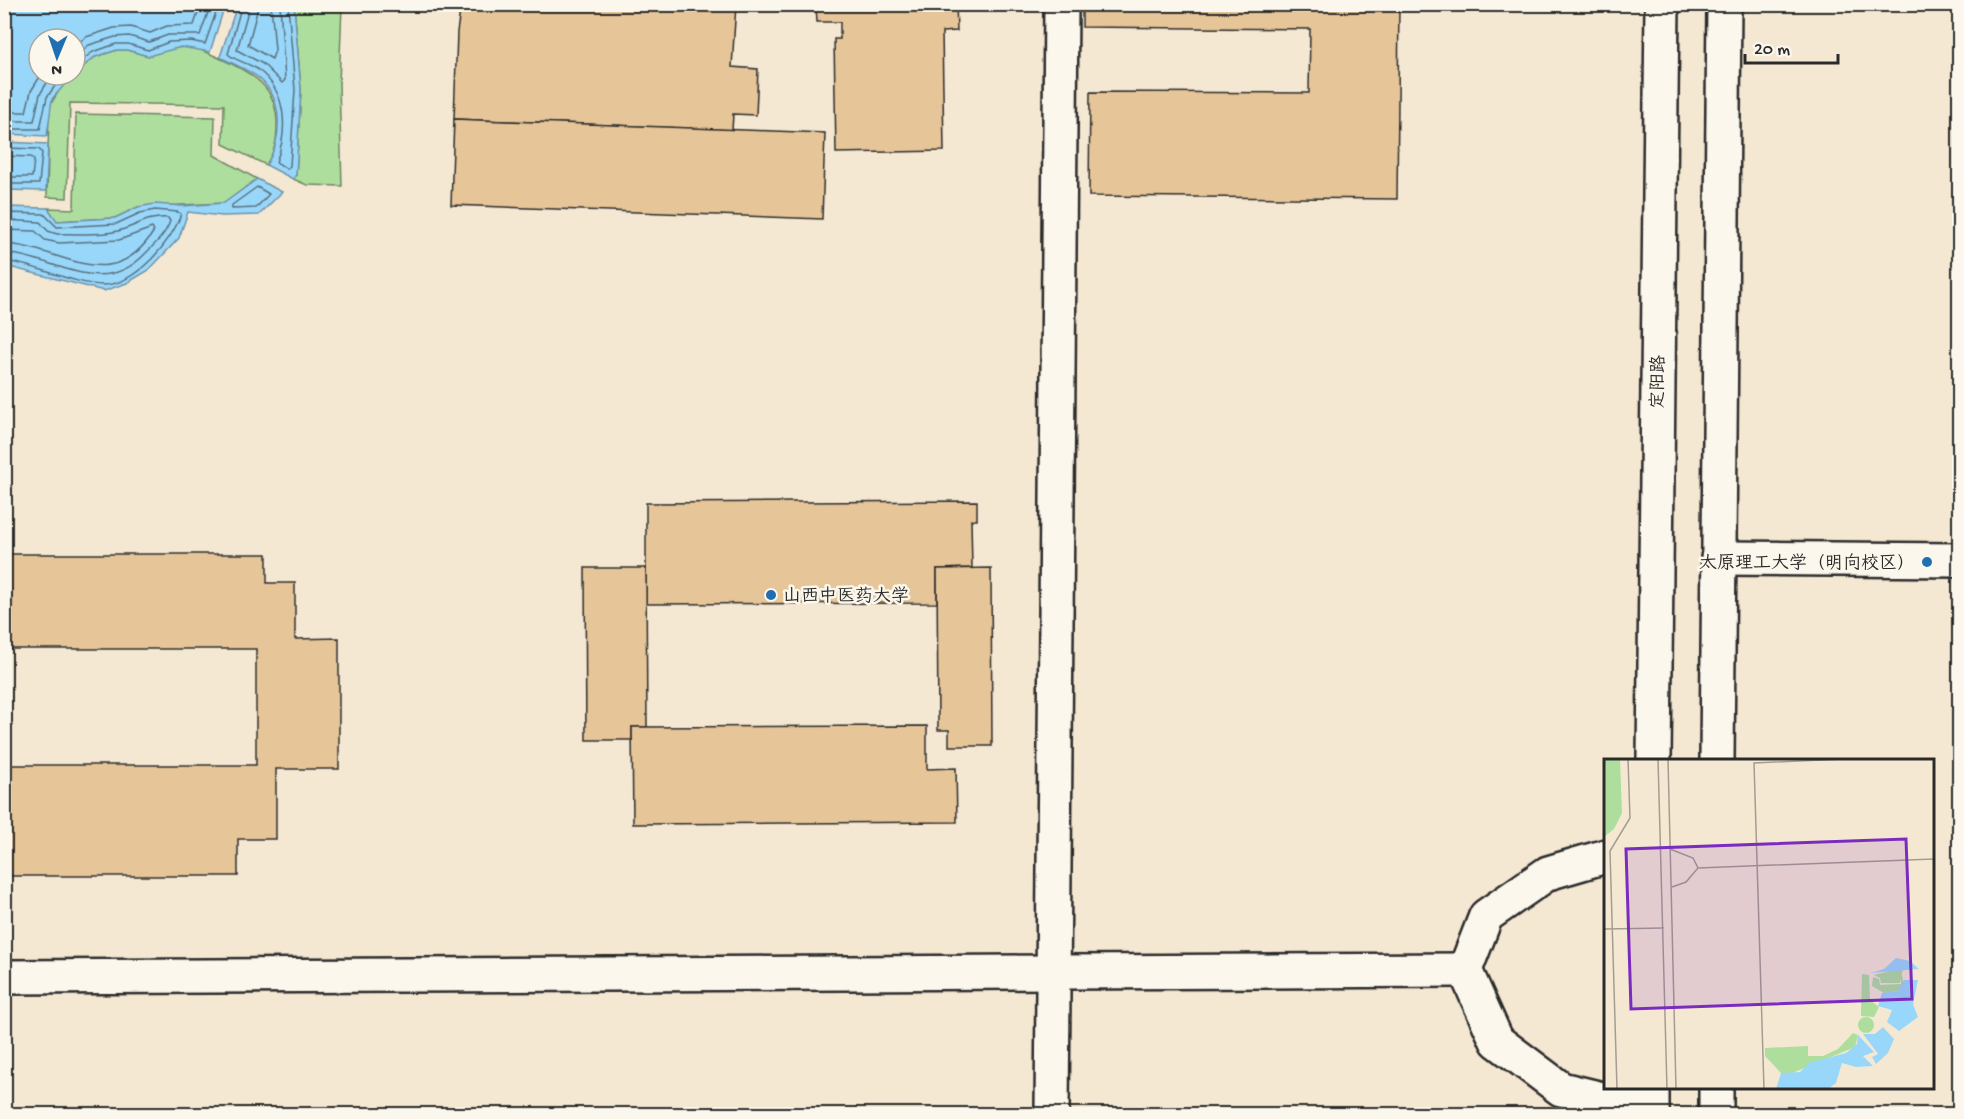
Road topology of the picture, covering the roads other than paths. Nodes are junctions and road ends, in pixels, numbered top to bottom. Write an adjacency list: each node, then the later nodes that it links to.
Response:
1 (1061, 4): 10 (street)
2 (1662, 4): 6 (street, 定阳路)
3 (1724, 4): 4 (street)
4 (1718, 558): 5 (street); 7 (street)
5 (1959, 560)
6 (1654, 759)
7 (1717, 759)
8 (1604, 856): 9 (street)
9 (1465, 970): 10 (street); 13 (street)
10 (1053, 972): 11 (street); 14 (street)
11 (4, 977)
12 (1716, 1089): 15 (street)
13 (1652, 1104)
14 (1052, 1114)
15 (1716, 1114)

